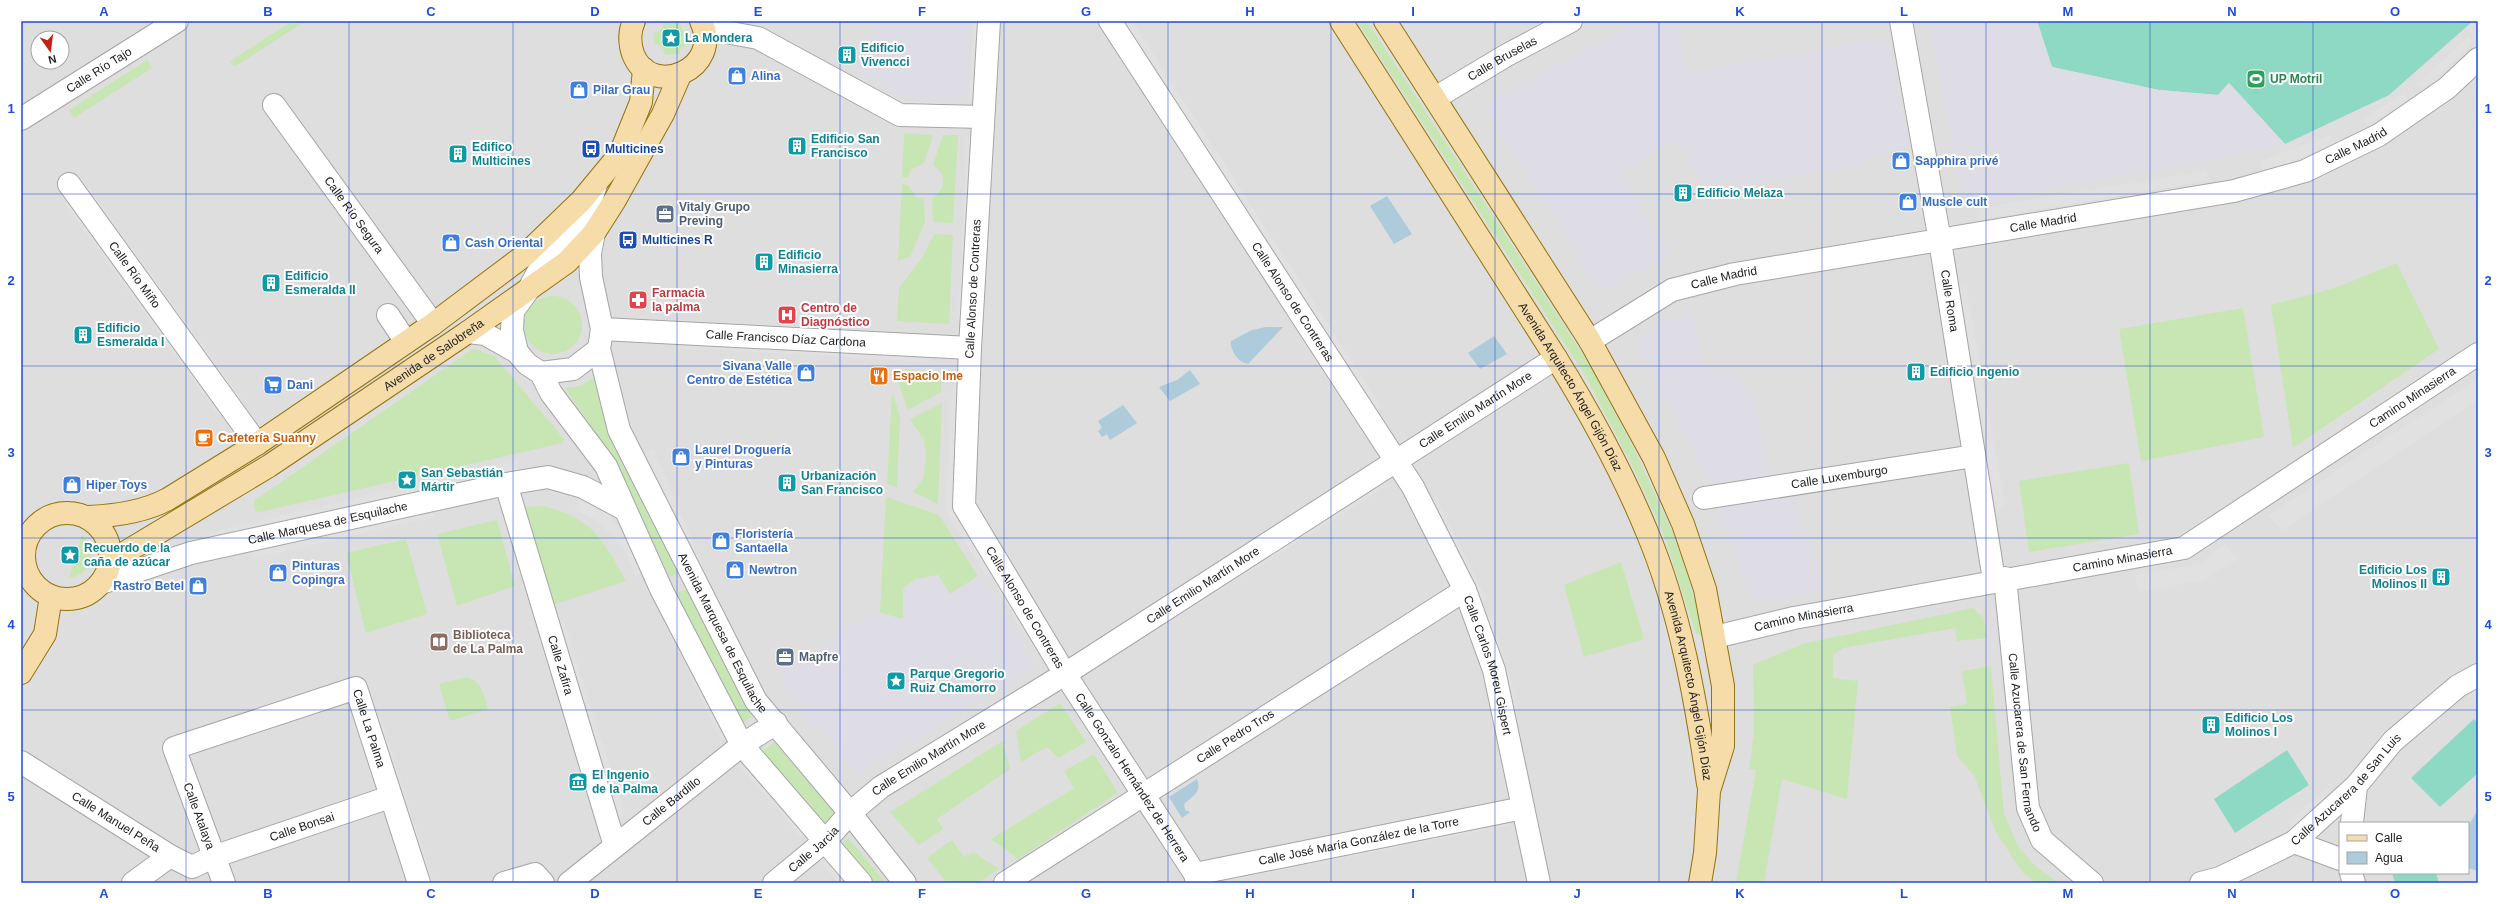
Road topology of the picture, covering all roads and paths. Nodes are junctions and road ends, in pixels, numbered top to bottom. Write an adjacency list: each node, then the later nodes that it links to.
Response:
1 (177, 21): 16 (street, Calle Río Tajo)
2 (634, 21): 11 (main road)
3 (989, 21): 15 (street, Calle Alonso de Contreras)
4 (1110, 21): 35 (street, Calle Alonso de Contreras)
5 (1341, 21): 31 (main road, Avenida Arquitecto Ángel Gijón Díaz)
6 (1385, 21): 13 (main road, Avenida Arquitecto Ángel Gijón Díaz)
7 (1571, 21): 13 (street, Calle Bruselas)
8 (1902, 21): 20 (street, Calle Roma)
9 (703, 25): 12 (main road); 15 (street)
10 (2478, 59): 20 (street, Calle Madrid)
11 (644, 69): 12 (main road); 18 (main road, Avenida de Salobreña)
12 (680, 75): 19 (main road, Avenida de Salobreña)
13 (1435, 98): 26 (main road, Avenida Arquitecto Ángel Gijón Díaz)
14 (274, 105): 23 (street, Calle Río Segura)
15 (983, 117): 28 (street, Calle Alonso de Contreras)
16 (21, 119)
17 (69, 184): 33 (street, Calle Río Miño)
18 (596, 184): 21 (street); 23 (main road, Avenida de Salobreña)
19 (594, 233): 21 (main road, Avenida de Salobreña); 25 (street, Avenida Marquesa de Esquilache)
20 (1940, 240): 26 (street, Calle Madrid); 34 (street, Calle Roma)
21 (529, 289): 24 (main road, Avenida de Salobreña); 29 (street)
22 (388, 315): 27 (street)
23 (433, 324): 27 (main road, Avenida de Salobreña)
24 (468, 332): 29 (street); 42 (main road, Avenida de Salobreña)
25 (600, 339): 28 (street, Calle Francisco Díaz Cardona); 32 (street); 52 (street, Avenida Marquesa de Esquilache)
26 (1590, 340): 48 (main road, Avenida Arquitecto Ángel Gijón Díaz)
27 (406, 342): 33 (main road, Avenida de Salobreña)
28 (970, 348): 50 (street, Calle Alonso de Contreras)
29 (517, 352): 32 (street)
30 (2478, 354): 44 (street, Camino Minasierra)
31 (1556, 358): 35 (street, Calle Emilio Martín More); 57 (main road, Avenida Arquitecto Ángel Gijón Díaz)
32 (541, 373): 38 (street)
33 (257, 444): 39 (main road, Avenida de Salobreña)
34 (1974, 456): 37 (street, Calle Luxemburgo); 44 (street, Calle Roma)
35 (1397, 462): 46 (street, Calle Carlos Moreu Gispert); 50 (street, Calle Emilio Martín More)
36 (506, 484): 38 (street, Calle Marquesa de Esquilache); 45 (street, Calle Marquesa de Esquilache); 65 (street, Calle Zafira)
37 (1704, 498)
38 (624, 508): 53 (street)
39 (87, 517): 41 (main road); 42 (main road)
40 (21, 519): 41 (main road)
41 (44, 519): 43 (main road)
42 (111, 561): 45 (main road)
43 (23, 563): 47 (main road)
44 (1999, 579): 48 (street, Camino Minasierra); 82 (street, Calle Azucarera de San Fernando)
45 (101, 583): 47 (main road)
46 (1465, 590): 58 (street, Calle Pedro Tros); 60 (street, Calle Carlos Moreu Gispert)
47 (51, 596): 49 (main road)
48 (1715, 637): 57 (main road, Avenida Arquitecto Ángel Gijón Díaz)
49 (21, 673)
50 (1064, 674): 58 (street, Calle Gonzalo Hernández de Herrera); 61 (street, Calle Emilio Martín More)
51 (2478, 675): 56 (street, Calle Azucarera de San Luis)
52 (776, 723): 53 (street, Calle Bardillo); 61 (street, Avenida Marquesa de Esquilache)
53 (742, 745): 63 (street); 65 (street, Calle Bardillo)
54 (174, 748): 59 (street, Calle La Palma); 67 (street, Calle Atalaya)
55 (21, 762): 66 (street, Calle Manuel Peña)
56 (2356, 786): 62 (street); 64 (street, Calle Azucarera de San Luis)
57 (1709, 791): 81 (main road, Avenida Arquitecto Ángel Gijón Díaz)
58 (1145, 796): 69 (street, Calle Gonzalo Hernández de Herrera); 79 (street, Calle Pedro Tros)
59 (390, 797): 67 (street, Calle Bonsai); 72 (street, Calle La Palma)
60 (1523, 808): 69 (street, Calle José María González de la Torre); 80 (street, Calle Carlos Moreu Gispert)
61 (850, 813): 63 (street, Calle Jarcia); 78 (street, Avenida Marquesa de Esquilache)
62 (2352, 822)
63 (826, 840): 76 (street, Calle Jarcia); 77 (street)
64 (2294, 842): 68 (street); 83 (street, Calle Azucarera de San Luis)
65 (615, 846): 75 (street, Calle Bardillo)
66 (170, 856): 67 (street, Calle Manuel Peña); 70 (street)
67 (214, 857): 71 (street, Calle Atalaya)
68 (2339, 859)
69 (1196, 879)
70 (133, 883)
71 (224, 883)
72 (419, 883)
73 (504, 883): 74 (street)
74 (543, 883)
75 (569, 883)
76 (774, 883)
77 (862, 883)
78 (905, 883)
79 (1005, 883)
80 (1539, 883)
81 (1700, 883)
82 (2092, 883)
83 (2201, 883)

